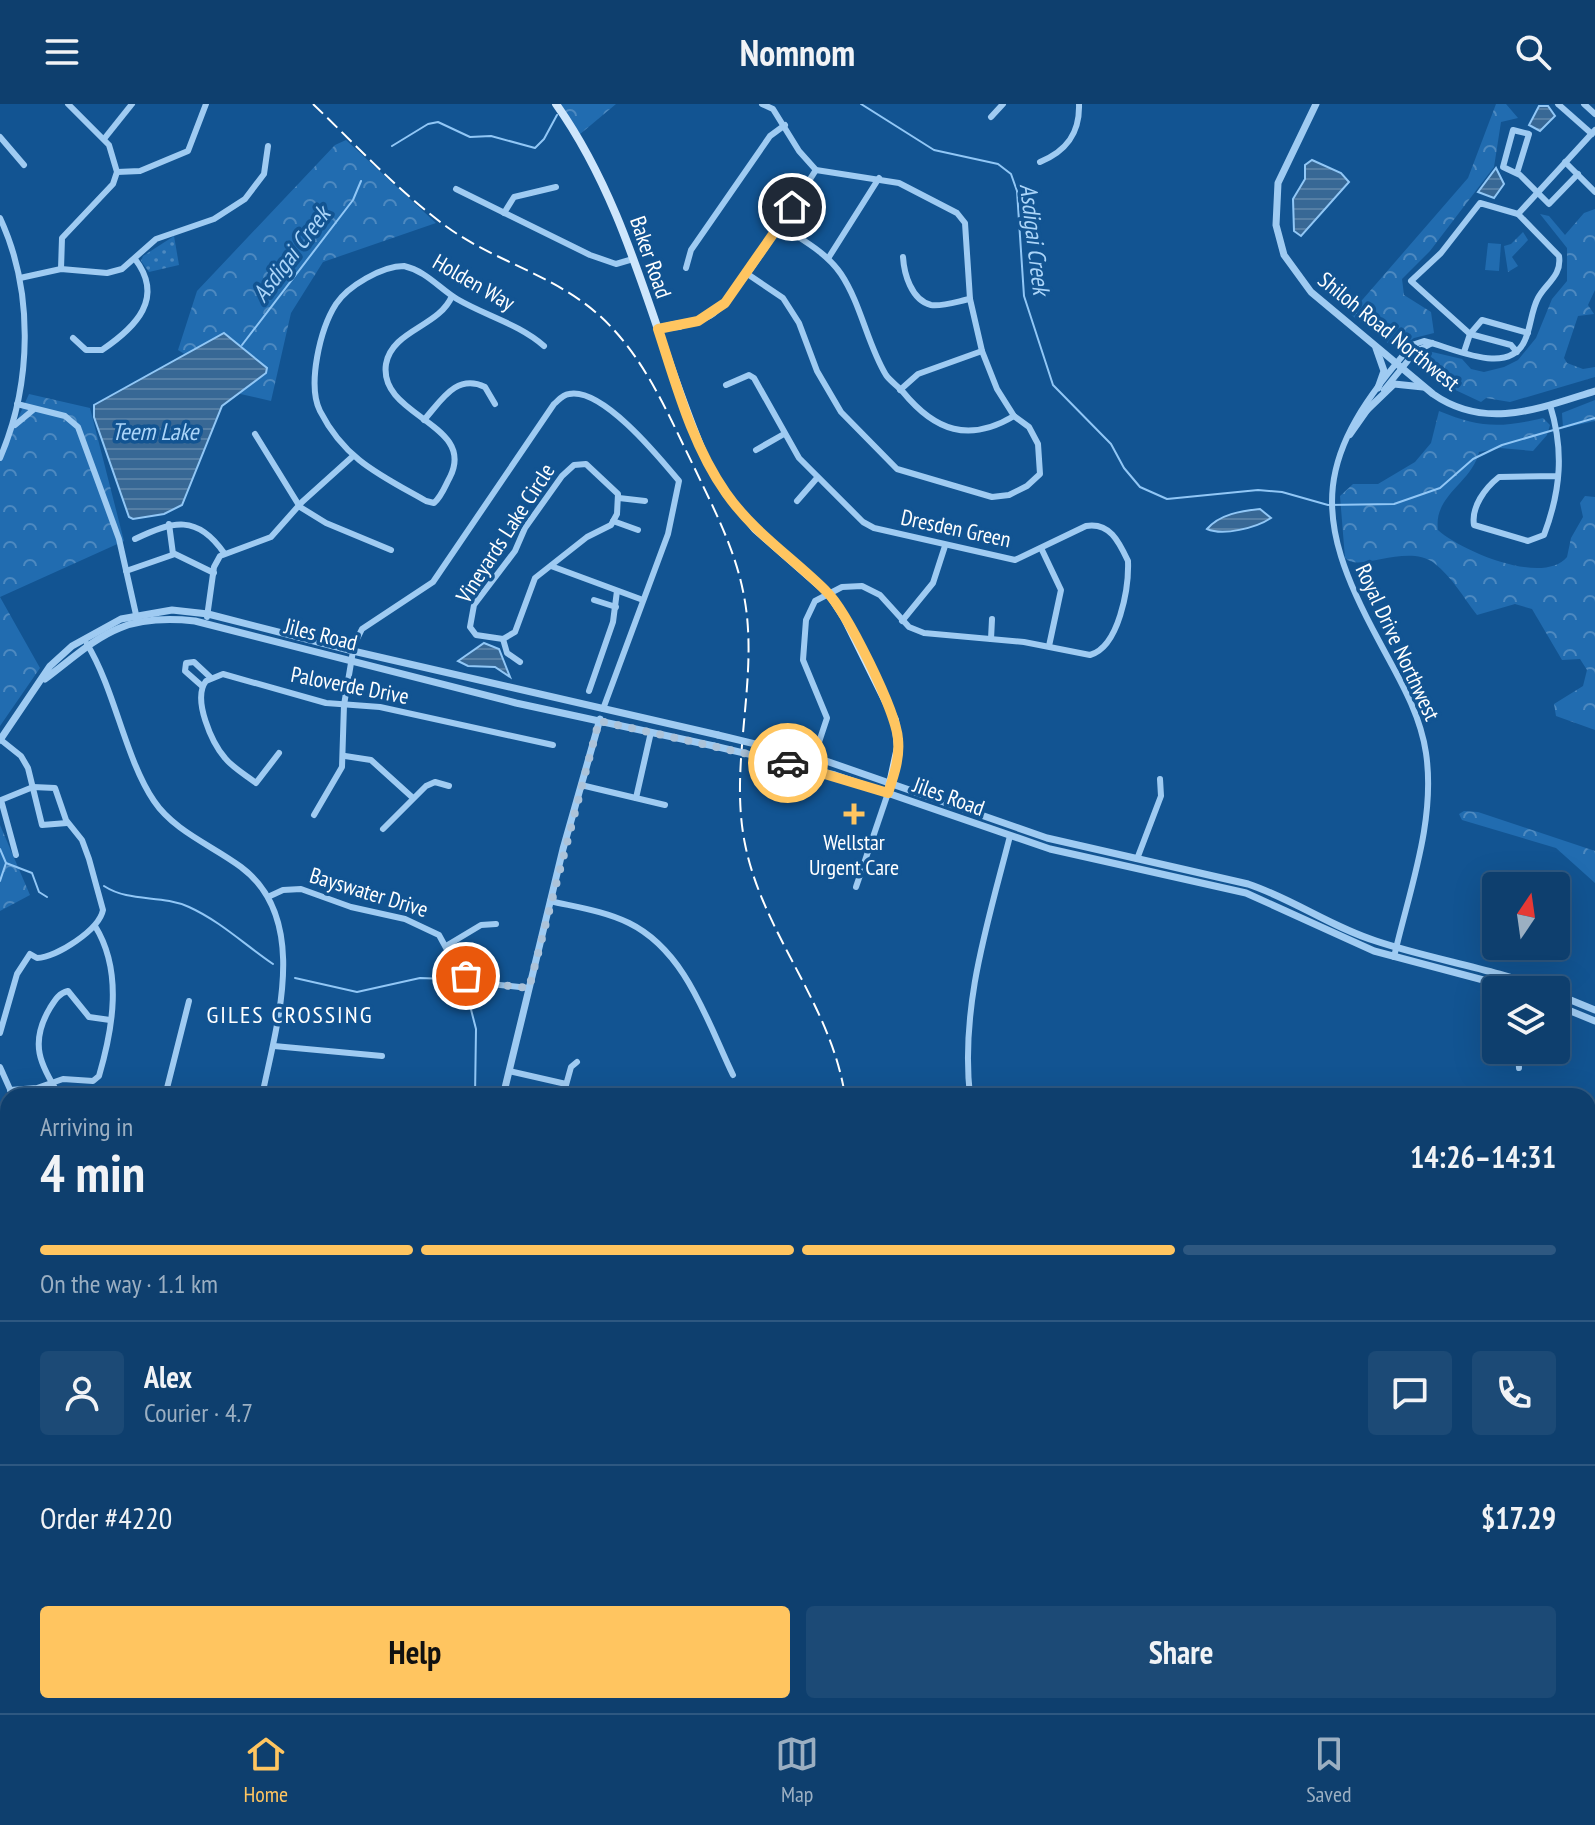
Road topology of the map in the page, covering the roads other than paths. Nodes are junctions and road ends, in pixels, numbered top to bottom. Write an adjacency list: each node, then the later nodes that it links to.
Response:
1 (68, 104): 16 (street)
2 (132, 104): 16 (street)
3 (206, 104): 22 (street)
4 (556, 104): 37 (main road, Baker Road)
5 (762, 104): 13 (street)
6 (1003, 104): 12 (street)
7 (1079, 104): 18 (street)
8 (1316, 104): 49 (street, Shiloh Road Northwest)
9 (1558, 104): 14 (street)
10 (1584, 104): 11 (street)
11 (1595, 114)
12 (991, 117)
13 (785, 125): 21 (street); 38 (street)
14 (1593, 132): 19 (street)
15 (0, 137): 20 (street)
16 (104, 139): 22 (street)
17 (268, 146): 36 (street)
18 (1040, 162)
19 (1565, 162): 24 (street); 28 (street)
20 (24, 165)
21 (816, 170): 25 (street); 33 (street)
22 (117, 172): 39 (street)
23 (1517, 173): 23 (street); 28 (street)
24 (1578, 174): 28 (street); 29 (street)
25 (879, 178): 34 (street); 43 (street)
26 (556, 187): 30 (street)
27 (456, 189): 30 (street)
28 (1537, 192): 31 (street)
29 (1595, 192)
30 (504, 213): 37 (street)
31 (1518, 214): 45 (street); 46 (street)
32 (0, 218): 41 (street)
33 (780, 225): 34 (street); 40 (street)
34 (829, 257): 57 (street)
35 (903, 257): 43 (street)
36 (135, 259): 39 (street); 47 (street)
37 (633, 259): 44 (main road, Baker Road)
38 (686, 268)
39 (61, 269): 41 (street)
40 (746, 273): 44 (street); 64 (street)
41 (20, 278): 59 (street)
42 (452, 296): 48 (street, Holden Way); 65 (street); 72 (street, Holden Way)
43 (970, 299): 50 (street)
44 (660, 328): 93 (main road, Baker Road)
45 (1528, 333): 46 (street); 52 (street)
46 (1470, 334): 51 (street); 52 (street)
47 (73, 338)
48 (544, 346)
49 (1376, 346): 53 (street, Shiloh Road Northwest); 56 (street)
50 (982, 351): 57 (street); 64 (street)
51 (1464, 352): 52 (street); 53 (street)
52 (1517, 352)
53 (1400, 366): 55 (street, Shiloh Road Northwest); 56 (street, Royal Drive Northwest); 63 (street, Royal Drive Northwest)
54 (726, 385): 68 (street, Dresden Green)
55 (1425, 387): 61 (street, Shiloh Road Northwest); 63 (street)
56 (1378, 388): 69 (street, Royal Drive Northwest)
57 (900, 390): 64 (street)
58 (1595, 391): 61 (street, Shiloh Road Northwest)
59 (17, 404): 62 (street); 66 (street)
60 (495, 404): 65 (street)
61 (1550, 405): 74 (street)
62 (33, 410): 66 (street); 90 (street)
63 (1367, 410): 69 (street, Royal Drive Northwest)
64 (1014, 416)
65 (424, 420): 72 (street, Holden Way)
66 (12, 428): 70 (street)
67 (255, 434): 79 (street)
68 (784, 434): 71 (street); 75 (street, Dresden Green)
69 (1348, 437): 143 (street, Royal Drive Northwest)
70 (2, 448): 73 (street)
71 (756, 450)
72 (352, 457): 79 (street)
73 (0, 458)
74 (1557, 476): 74 (street)
75 (817, 478): 78 (street); 84 (street, Dresden Green)
76 (619, 498): 77 (street); 80 (street); 102 (street, Vineyards Lake Circle)
77 (645, 501)
78 (797, 501)
79 (299, 506): 85 (street); 87 (street)
80 (613, 521): 82 (street); 89 (street)
81 (169, 524): 83 (street); 87 (street); 88 (street)
82 (638, 530)
83 (135, 539)
84 (945, 546): 86 (street, Dresden Green); 100 (street)
85 (391, 550)
86 (1042, 550): 105 (street); 105 (street, Dresden Green)
87 (224, 553): 91 (street)
88 (173, 554): 90 (street); 91 (street)
89 (551, 566): 92 (street); 102 (street)
90 (126, 571): 98 (street)
91 (214, 573): 97 (street)
92 (617, 591): 95 (street); 96 (street)
93 (829, 594): 100 (street, Dresden Green); 118 (street); 127 (main road, Baker Road)
94 (594, 600): 96 (street)
95 (643, 600): 106 (street, Jiles Road); 113 (street)
96 (616, 607): 111 (street)
97 (208, 614): 98 (street, Jiles Road); 101 (street); 106 (street, Jiles Road)
98 (137, 619): 101 (street, Jiles Road); 104 (street, Jiles Road); 109 (street, Jiles Road)
99 (992, 619): 103 (street)
100 (902, 621): 103 (street, Dresden Green)
101 (206, 623): 106 (street, Jiles Road)
102 (503, 639): 107 (street)
103 (991, 639): 105 (street, Dresden Green)
104 (87, 644): 109 (street, Jiles Road); 138 (street)
105 (1049, 646)
106 (352, 656): 112 (street); 113 (street, Jiles Road); 114 (street, Jiles Road)
107 (520, 662)
108 (210, 677): 110 (street); 110 (street, Paloverde Drive); 112 (street, Paloverde Drive)
109 (44, 680): 116 (street, Jiles Road)
110 (202, 686): 119 (street)
111 (589, 691)
112 (344, 705): 117 (street, Paloverde Drive); 121 (street)
113 (603, 709): 114 (street); 120 (street, Jiles Road, bridge)
114 (599, 721): 115 (street, Jiles Road); 124 (street)
115 (651, 732): 127 (street, Jiles Road, bridge); 129 (street)
116 (0, 740): 126 (street)
117 (553, 745)
118 (818, 745): 120 (street); 122 (street)
119 (279, 753)
120 (803, 755): 122 (street, Jiles Road)
121 (345, 756): 128 (street); 131 (street)
122 (826, 761): 127 (street, Jiles Road)
123 (1160, 779): 136 (street)
124 (581, 785): 129 (street); 139 (street)
125 (449, 786): 128 (street)
126 (33, 787): 132 (street); 132 (street); 135 (street)
127 (890, 788): 134 (street, Jiles Road); 136 (street, Jiles Road); 137 (street)
128 (413, 798): 133 (street)
129 (636, 798): 130 (street)
130 (665, 805)
131 (314, 815)
132 (67, 823): 141 (street)
133 (383, 829)
134 (1010, 836): 144 (street, Jiles Road); 172 (street)
135 (16, 855)
136 (1137, 859): 143 (street, Jiles Road)
137 (856, 887)
138 (270, 896): 142 (street, Bayswater Drive); 155 (street)
139 (550, 901): 147 (street); 162 (street)
140 (496, 924): 142 (street)
141 (95, 926): 152 (street); 154 (street)
142 (446, 946): 147 (street, Bayswater Drive)
143 (1396, 947): 144 (street, Royal Drive Northwest); 145 (street, Jiles Road)
144 (1394, 957): 146 (street, Jiles Road)
145 (1508, 976)
146 (1482, 980)
147 (529, 988): 161 (street)
148 (1570, 1000): 150 (street)
149 (189, 1001): 168 (street)
150 (1595, 1010)
151 (1570, 1011): 153 (street)
152 (110, 1020): 163 (street); 163 (street)
153 (1595, 1021)
154 (0, 1033)
155 (274, 1046): 156 (street); 169 (street)
156 (382, 1056)
157 (577, 1062): 164 (street)
158 (1519, 1064): 160 (street)
159 (0, 1067): 165 (street)
160 (1519, 1068)
161 (509, 1071): 164 (street); 170 (street)
162 (733, 1075)
163 (51, 1084): 166 (street); 167 (street)
164 (566, 1084): 171 (street)
165 (9, 1088)
166 (33, 1088)
167 (54, 1088)
168 (167, 1088)
169 (264, 1088)
170 (505, 1088)
171 (565, 1088)
172 (969, 1088)

